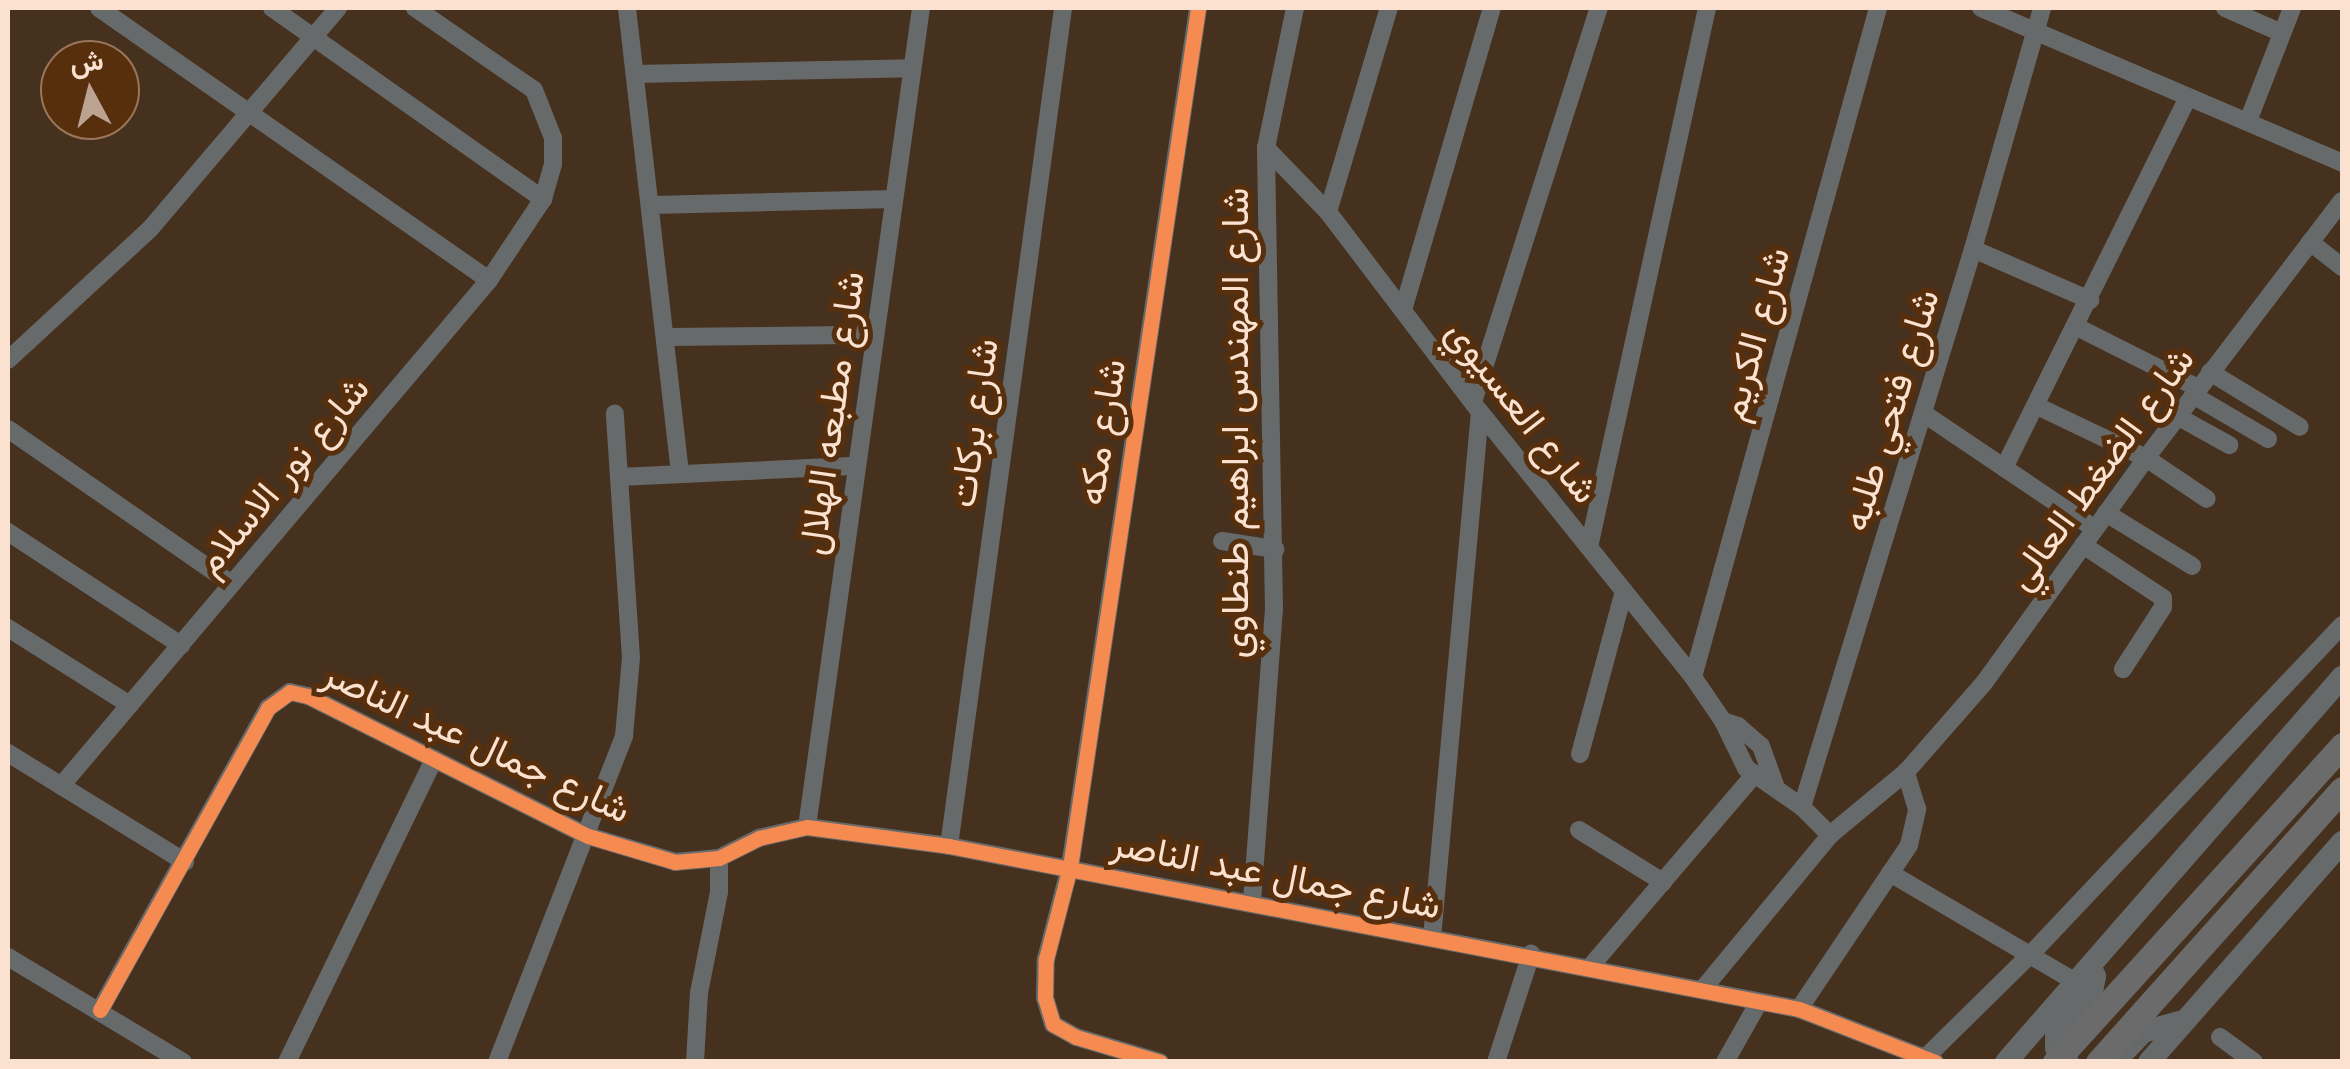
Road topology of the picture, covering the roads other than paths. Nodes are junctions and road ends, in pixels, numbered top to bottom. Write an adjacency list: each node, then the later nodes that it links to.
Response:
1 (99, 8): 25 (street)
2 (272, 8): 21 (street)
3 (338, 8): 21 (street)
4 (415, 8): 29 (street)
5 (627, 8): 23 (street)
6 (920, 8): 22 (street, شارع مطبعه الهلال)
7 (1063, 8): 93 (street, شارع بركات)
8 (1198, 8): 96 (street, شارع مكه)
9 (1295, 8): 27 (street, شارع المهندس ابراهيم طنطاوي)
10 (1389, 8): 33 (street)
11 (1492, 8): 39 (street)
12 (1598, 8): 47 (street)
13 (1706, 8): 65 (street)
14 (1878, 8): 75 (street, شارع الكريم)
15 (1981, 8): 19 (street)
16 (2042, 8): 19 (street, شارع فتحي طلبه)
17 (2224, 8): 20 (street)
18 (2292, 8): 20 (street)
19 (2035, 32): 24 (street); 35 (street, شارع فتحي طلبه)
20 (2282, 33): 26 (street)
21 (314, 36): 25 (street); 29 (street)
22 (912, 68): 23 (street); 30 (street, شارع مطبعه الهلال)
23 (636, 74): 32 (street)
24 (2188, 98): 26 (street); 38 (street)
25 (250, 112): 37 (street); 43 (street)
26 (2248, 121): 28 (street)
27 (1266, 148): 33 (street, شارع العسيوي); 66 (street, شارع المهندس ابراهيم طنطاوي)
28 (2342, 162)
29 (542, 199): 37 (street, شارع نور الاسلام)
30 (894, 199): 32 (street); 41 (street, شارع مطبعه الهلال)
31 (2342, 201): 34 (street, شارع الضغط العالي)
32 (653, 206): 42 (street)
33 (1328, 212): 39 (street, شارع العسيوي)
34 (2310, 242): 36 (street); 44 (street, شارع الضغط العالي)
35 (1973, 250): 38 (street); 48 (street, شارع فتحي طلبه)
36 (2342, 266)
37 (489, 280): 68 (street, شارع نور الاسلام)
38 (2090, 300): 40 (street)
39 (1402, 310): 47 (street, شارع العسيوي)
40 (2076, 328): 45 (street); 46 (street)
41 (874, 334): 42 (street); 56 (street, شارع مطبعه الهلال)
42 (667, 338): 58 (street)
43 (8, 360)
44 (2210, 372): 45 (street, شارع الضغط العالي); 51 (street)
45 (2196, 391): 50 (street, شارع الضغط العالي); 53 (street)
46 (2037, 406): 55 (street); 57 (street)
47 (1476, 407): 65 (street, شارع العسيوي); 100 (street)
48 (1923, 412): 57 (street); 87 (street, شارع فتحي طلبه)
49 (615, 414): 59 (street)
50 (2177, 416): 54 (street); 55 (street, شارع الضغط العالي)
51 (2300, 427)
52 (8, 429): 68 (street)
53 (2268, 439)
54 (2228, 444)
55 (2146, 458): 60 (street); 61 (street, شارع الضغط العالي)
56 (856, 466): 58 (street); 88 (street, شارع مطبعه الهلال)
57 (2004, 468): 63 (street)
58 (680, 472): 59 (street)
59 (619, 477): 91 (street)
60 (2207, 499)
61 (2106, 513): 63 (street, شارع الضغط العالي); 67 (street)
62 (8, 532): 72 (street)
63 (2089, 537): 73 (street); 82 (street, شارع الضغط العالي)
64 (1222, 541): 66 (street)
65 (1590, 548): 69 (street, شارع العسيوي)
66 (1275, 550): 99 (street, شارع المهندس ابراهيم طنطاوي)
67 (2192, 566)
68 (232, 584): 72 (street, شارع نور الاسلام)
69 (1624, 591): 75 (street, شارع العسيوي); 80 (street)
70 (2342, 626): 102 (street)
71 (8, 628): 76 (street)
72 (181, 644): 76 (street, شارع نور الاسلام)
73 (2123, 669)
74 (2342, 676): 105 (street)
75 (1693, 677): 77 (street, شارع العسيوي)
76 (130, 705): 84 (street, شارع نور الاسلام)
77 (1722, 720): 83 (street, شارع العسيوي); 85 (street, شارع العسيوي)
78 (2342, 745): 121 (main road)
79 (8, 753): 84 (street)
80 (1580, 754)
81 (434, 759): 91 (street, شارع جمال عبد الناصر); 95 (street, شارع جمال عبد الناصر); 114 (street)
82 (1906, 772): 90 (street, شارع الضغط العالي); 97 (street)
83 (1754, 774): 85 (street, شارع العسيوي); 98 (street)
84 (61, 786): 95 (street)
85 (1776, 788): 87 (street, شارع العسيوي)
86 (2342, 789): 123 (main road)
87 (1802, 806): 90 (street, شارع العسيوي)
88 (807, 827): 93 (street, شارع جمال عبد الناصر); 94 (street, شارع جمال عبد الناصر)
89 (1579, 830): 98 (street)
90 (1830, 835): 106 (street, شارع الضغط العالي)
91 (588, 836): 94 (street, شارع جمال عبد الناصر); 115 (street)
92 (2342, 842): 110 (street)
93 (949, 846): 96 (street, شارع جمال عبد الناصر)
94 (719, 858): 116 (street)
95 (185, 862): 109 (street, شارع جمال عبد الناصر)
96 (1070, 867): 99 (street, شارع جمال عبد الناصر); 117 (street, شارع مكه)
97 (1890, 873): 102 (street); 108 (street)
98 (1662, 882): 104 (street)
99 (1252, 901): 100 (street, شارع جمال عبد الناصر)
100 (1432, 938): 101 (street, شارع جمال عبد الناصر)
101 (1531, 954): 104 (street, شارع جمال عبد الناصر); 118 (street)
102 (2030, 955): 105 (street); 112 (street)
103 (8, 957): 109 (street)
104 (1590, 967): 106 (street, شارع جمال عبد الناصر)
105 (2083, 974): 120 (street); 122 (street)
106 (1702, 990): 107 (street, شارع جمال عبد الناصر)
107 (1758, 1002): 108 (street, شارع جمال عبد الناصر); 119 (street)
108 (1800, 1009): 112 (street, شارع جمال عبد الناصر)
109 (100, 1010): 113 (street)
110 (2183, 1021): 124 (street); 125 (street)
111 (2220, 1037): 126 (street)
112 (1927, 1060)
113 (182, 1062)
114 (287, 1062)
115 (497, 1062)
116 (695, 1062)
117 (1160, 1062)
118 (1496, 1062)
119 (1726, 1062)
120 (2006, 1062)
121 (2055, 1062)
122 (2068, 1062)
123 (2098, 1062)
124 (2115, 1062)
125 (2149, 1062)
126 (2254, 1062)

